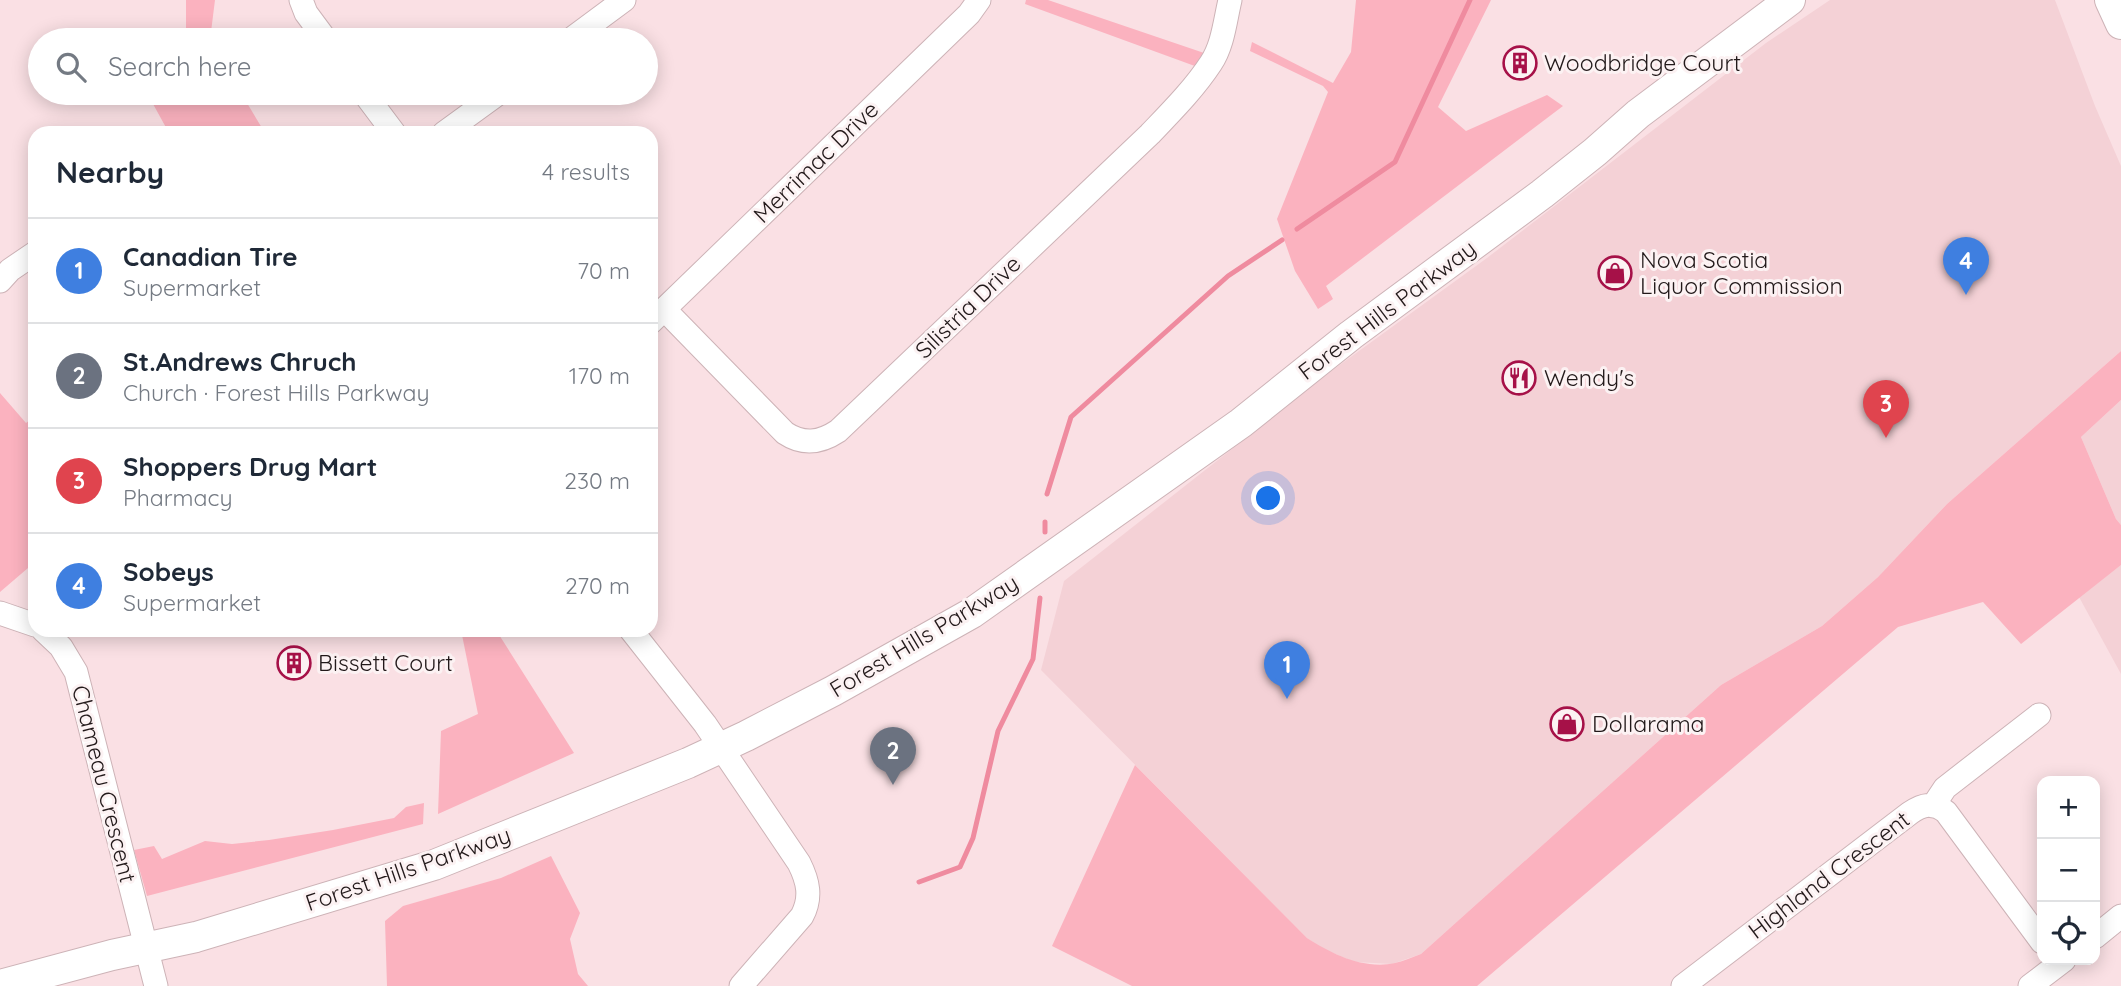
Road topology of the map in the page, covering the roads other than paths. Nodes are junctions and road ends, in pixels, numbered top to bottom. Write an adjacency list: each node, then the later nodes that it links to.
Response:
1 (301, 0): 8 (street)
2 (624, 0): 9 (street)
3 (979, 0): 16 (street, Merrimac Drive)
4 (1230, 0): 16 (street, Silistria Drive)
5 (1790, 0): 22 (main road, Forest Hills Parkway)
6 (2110, 0): 7 (main road)
7 (2121, 24)
8 (317, 28)
9 (586, 28)
10 (373, 105): 12 (street)
11 (482, 105): 13 (street)
12 (389, 126)
13 (454, 126)
14 (28, 258): 15 (street)
15 (0, 281)
16 (658, 315)
17 (0, 613): 18 (street)
18 (28, 623)
19 (50, 637): 27 (street, Chameau Crescent)
20 (637, 637): 22 (street)
21 (2039, 715): 23 (street, Highland Crescent)
22 (721, 748): 27 (main road, Forest Hills Parkway); 31 (street)
23 (1933, 806): 26 (street); 32 (street, Highland Crescent)
24 (2121, 916): 25 (street)
25 (2100, 933)
26 (2037, 935)
27 (146, 948): 29 (main road, Forest Hills Parkway); 30 (street, Chameau Crescent)
28 (2055, 965): 33 (street)
29 (0, 985)
30 (156, 986)
31 (741, 986)
32 (1684, 986)
33 (2030, 986)

